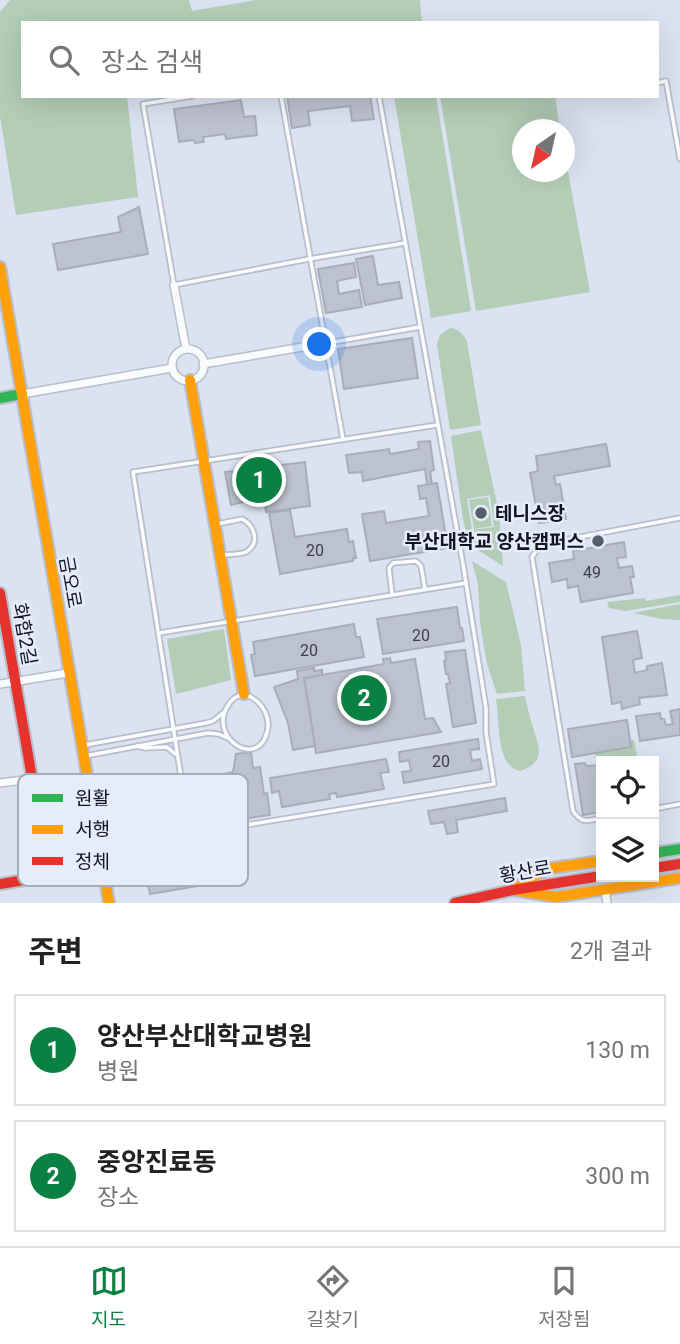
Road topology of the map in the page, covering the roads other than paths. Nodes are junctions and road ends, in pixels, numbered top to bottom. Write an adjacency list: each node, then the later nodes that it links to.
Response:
1 (659, 83): 5 (lane)
2 (180, 98): 9 (lane)
3 (281, 98): 7 (lane)
4 (379, 98): 6 (lane)
5 (680, 159)
6 (405, 243): 7 (lane); 10 (lane)
7 (309, 259): 9 (lane); 11 (lane)
8 (0, 267): 16 (main road, 금오로)
9 (174, 285): 12 (street)
10 (420, 327): 11 (lane); 18 (lane)
11 (326, 343): 13 (street); 19 (lane)
12 (186, 349): 13 (street); 14 (street)
13 (203, 364): 15 (street)
14 (172, 368): 15 (street); 16 (street)
15 (190, 380): 20 (main road)
16 (22, 394): 17 (main road); 30 (main road, 금오로)
17 (0, 398)
18 (437, 425): 19 (lane); 24 (lane)
19 (342, 439): 20 (lane)
20 (204, 461): 22 (main road); 29 (lane)
21 (680, 519): 48 (lane)
22 (215, 525): 23 (main road); 23 (lane)
23 (220, 556): 28 (main road)
24 (466, 583): 25 (lane); 49 (lane)
25 (425, 589): 27 (lane); 27 (lane)
26 (0, 593): 31 (main road, 화합2길)
27 (392, 594): 28 (lane)
28 (232, 622): 29 (lane); 33 (main road)
29 (159, 633): 35 (lane)
30 (68, 673): 31 (street); 39 (main road, 금오로)
31 (15, 681): 32 (street); 41 (main road, 화합2길)
32 (0, 684)
33 (244, 694): 34 (lane); 36 (lane)
34 (224, 712): 35 (lane); 36 (lane)
35 (173, 729): 37 (lane); 39 (lane)
36 (228, 738): 37 (lane)
37 (175, 739): 38 (lane); 40 (lane)
38 (135, 746): 39 (lane); 40 (lane)
39 (82, 751): 42 (main road, 금오로)
40 (177, 756): 43 (lane)
41 (31, 774)
42 (86, 774)
43 (180, 774)
44 (18, 781): 45 (street)
45 (0, 783)
46 (680, 804): 47 (lane)
47 (659, 808)
48 (596, 819)
49 (248, 824)
50 (680, 849): 51 (main road)
51 (659, 852)
52 (596, 862): 60 (main road)
53 (680, 864): 54 (main road)
54 (659, 867)
55 (596, 877): 60 (main road, 황산로)
56 (680, 878): 59 (main road)
57 (18, 881): 58 (main road, 화합2길)
58 (0, 884)
59 (605, 889): 60 (main road); 62 (street)
60 (513, 890): 61 (main road, 황산로)
61 (455, 903)
62 (607, 903)

